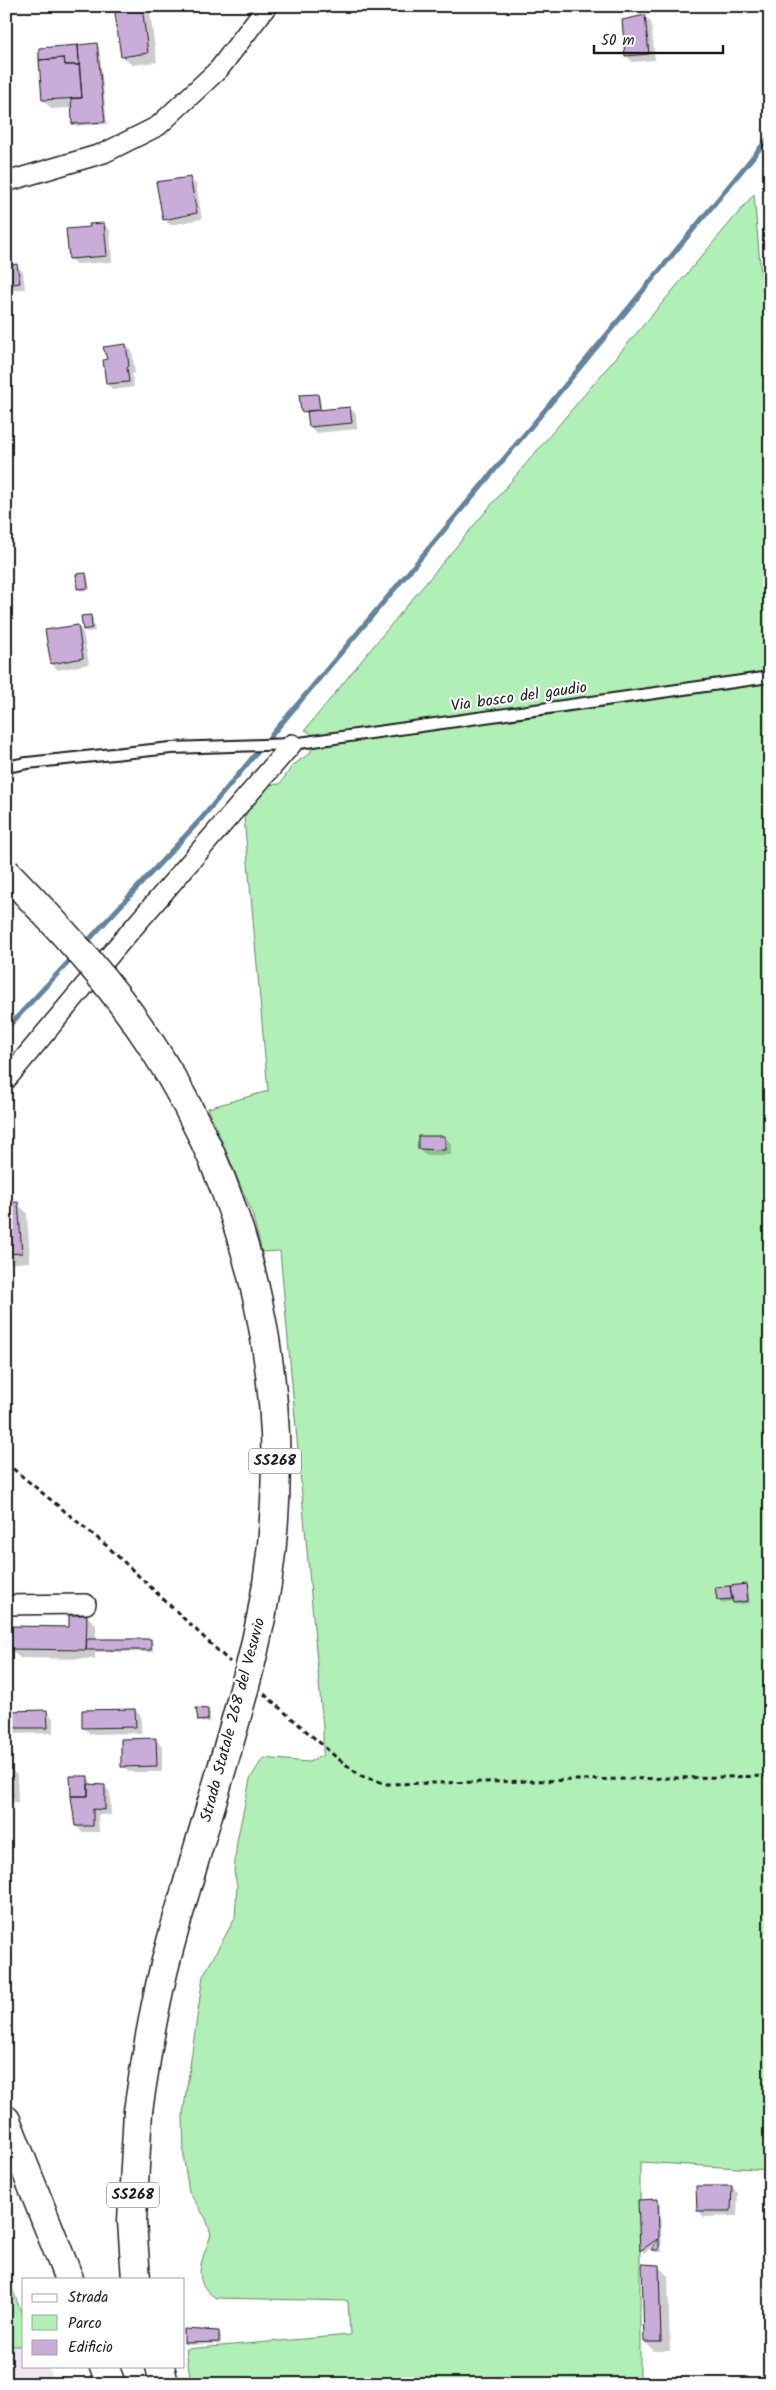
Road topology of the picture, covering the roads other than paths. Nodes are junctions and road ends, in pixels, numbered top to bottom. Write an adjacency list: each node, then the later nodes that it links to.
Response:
1 (266, 6): 2 (street)
2 (6, 182)
3 (770, 677): 4 (lane, Via bosco del gaudio)
4 (292, 744): 5 (lane, Via bosco del gaudio); 7 (street)
5 (6, 767)
6 (6, 872): 12 (highway, Strada Statale 268 del Vesuvio / SS268, bridge)
7 (6, 1080)
8 (86, 1604): 9 (street)
9 (6, 1605)
10 (6, 2120): 11 (highway)
11 (69, 2278)
12 (136, 2278)
13 (105, 2368): 16 (highway)
14 (148, 2368): 17 (highway)
15 (160, 2368): 18 (highway)
16 (111, 2384)
17 (151, 2384)
18 (164, 2384)

